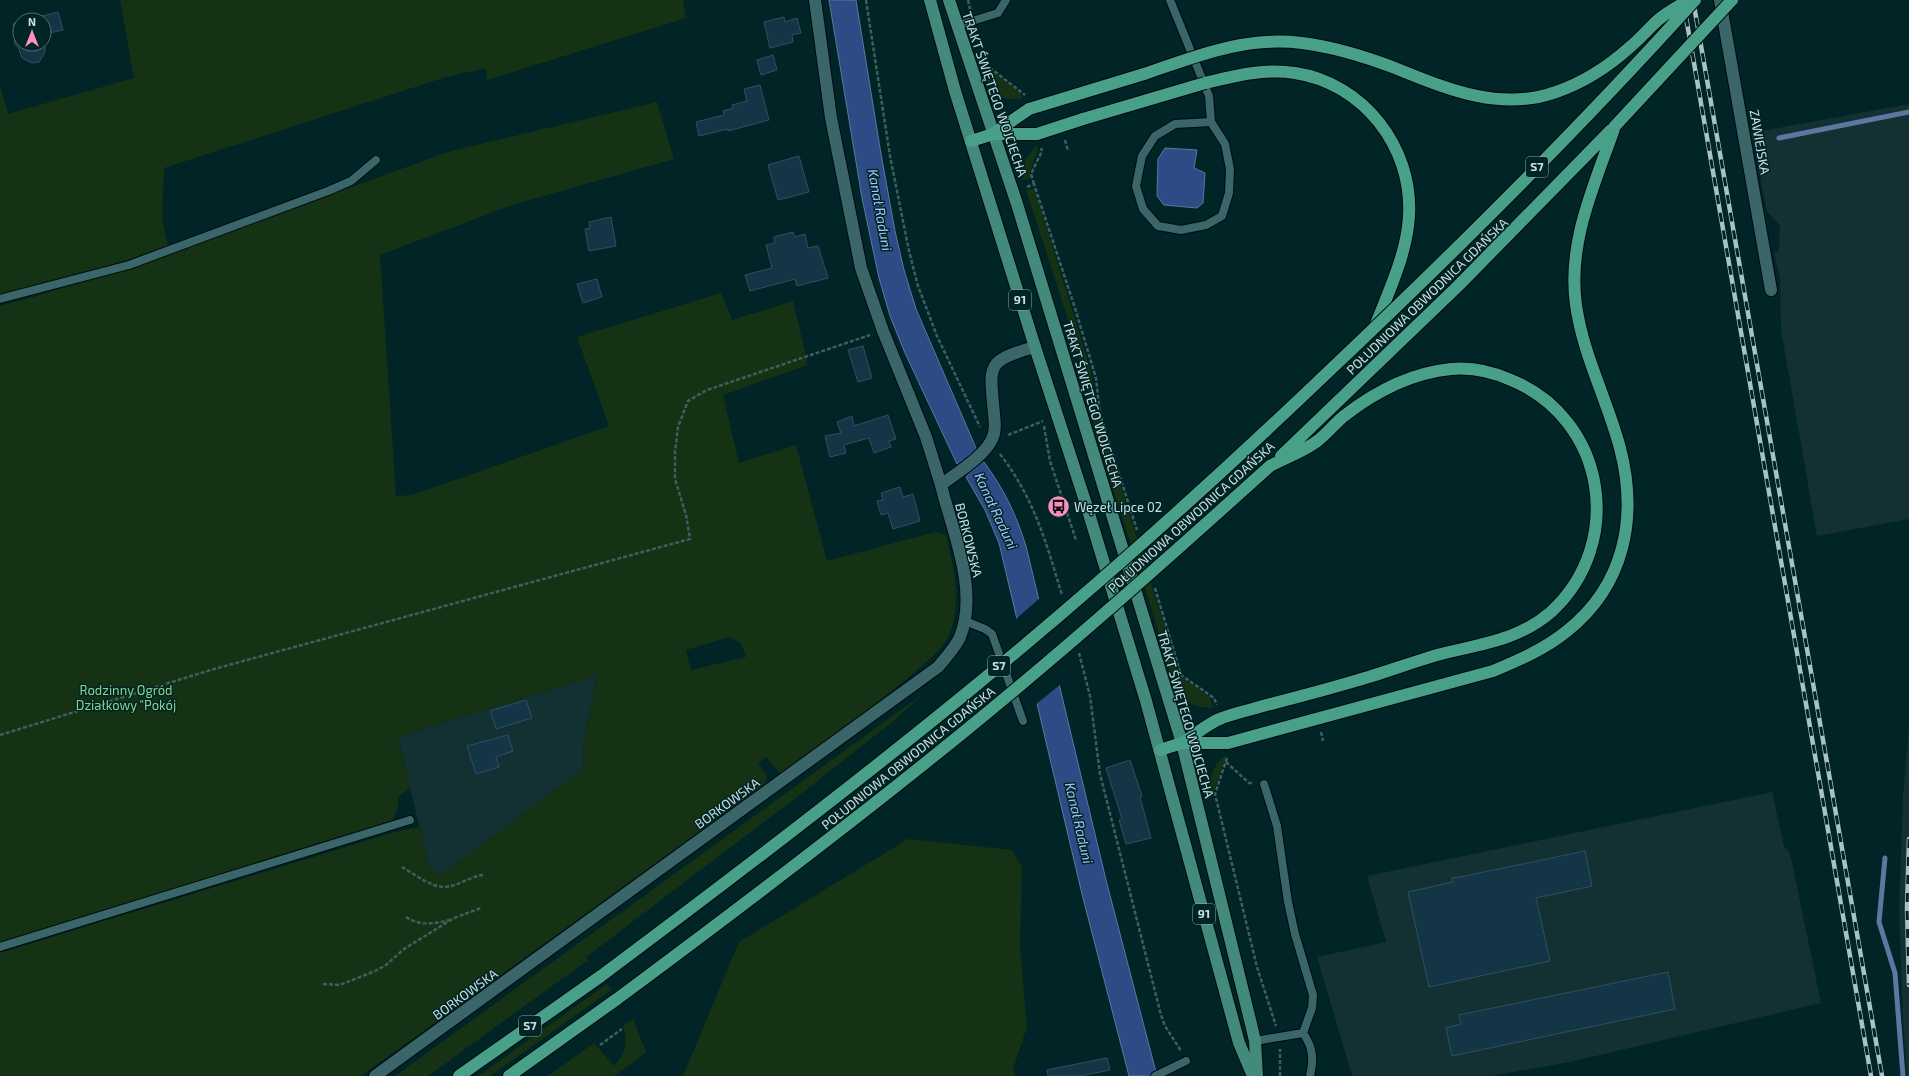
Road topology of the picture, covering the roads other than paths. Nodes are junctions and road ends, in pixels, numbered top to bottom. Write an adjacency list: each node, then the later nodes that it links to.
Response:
1 (815, 0): 21 (street)
2 (930, 0): 14 (main road, 91)
3 (949, 0): 10 (main road, TRAKT ŚWIĘTEGO WOJCIECHA / 91)
4 (1006, 0): 10 (lane)
5 (1170, 0): 11 (lane)
6 (1689, 0): 13 (highway, bridge)
7 (1695, 0): 18 (highway, POŁUDNIOWA OBWODNICA GDAŃSKA / S7, bridge)
8 (1720, 0): 16 (street, ZAWIEJSKA)
9 (1732, 0): 12 (highway, POŁUDNIOWA OBWODNICA GDAŃSKA / S7, bridge)
10 (956, 26): 13 (main road, TRAKT ŚWIĘTEGO WOJCIECHA / 91)
11 (1211, 122): 11 (lane)
12 (1615, 126): 20 (highway, POŁUDNIOWA OBWODNICA GDAŃSKA / S7); 24 (highway)
13 (993, 134): 14 (highway); 18 (highway, bridge); 24 (main road, TRAKT ŚWIĘTEGO WOJCIECHA / 91)
14 (971, 141): 19 (main road, 91)
15 (376, 160): 17 (lane)
16 (1772, 290)
17 (0, 299)
18 (1374, 328): 32 (highway, POŁUDNIOWA OBWODNICA GDAŃSKA / S7, bridge)
19 (1035, 347): 21 (street); 25 (main road, 91)
20 (1270, 466): 24 (highway); 34 (highway, POŁUDNIOWA OBWODNICA GDAŃSKA / S7, bridge)
21 (941, 485): 22 (street, BORKOWSKA)
22 (965, 621): 23 (lane); 33 (street, BORKOWSKA)
23 (1022, 721)
24 (1182, 743): 25 (highway); 30 (main road, TRAKT ŚWIĘTEGO WOJCIECHA / 91)
25 (1160, 750): 36 (main road, 91)
26 (1264, 784): 29 (lane)
27 (410, 820): 28 (lane)
28 (0, 947)
29 (1304, 1033): 30 (lane); 38 (lane)
30 (1255, 1041): 37 (main road, TRAKT ŚWIĘTEGO WOJCIECHA / 91)
31 (1186, 1061): 35 (lane)
32 (463, 1074)
33 (375, 1076)
34 (509, 1076)
35 (1156, 1076)
36 (1253, 1076)
37 (1257, 1076)
38 (1310, 1076)

